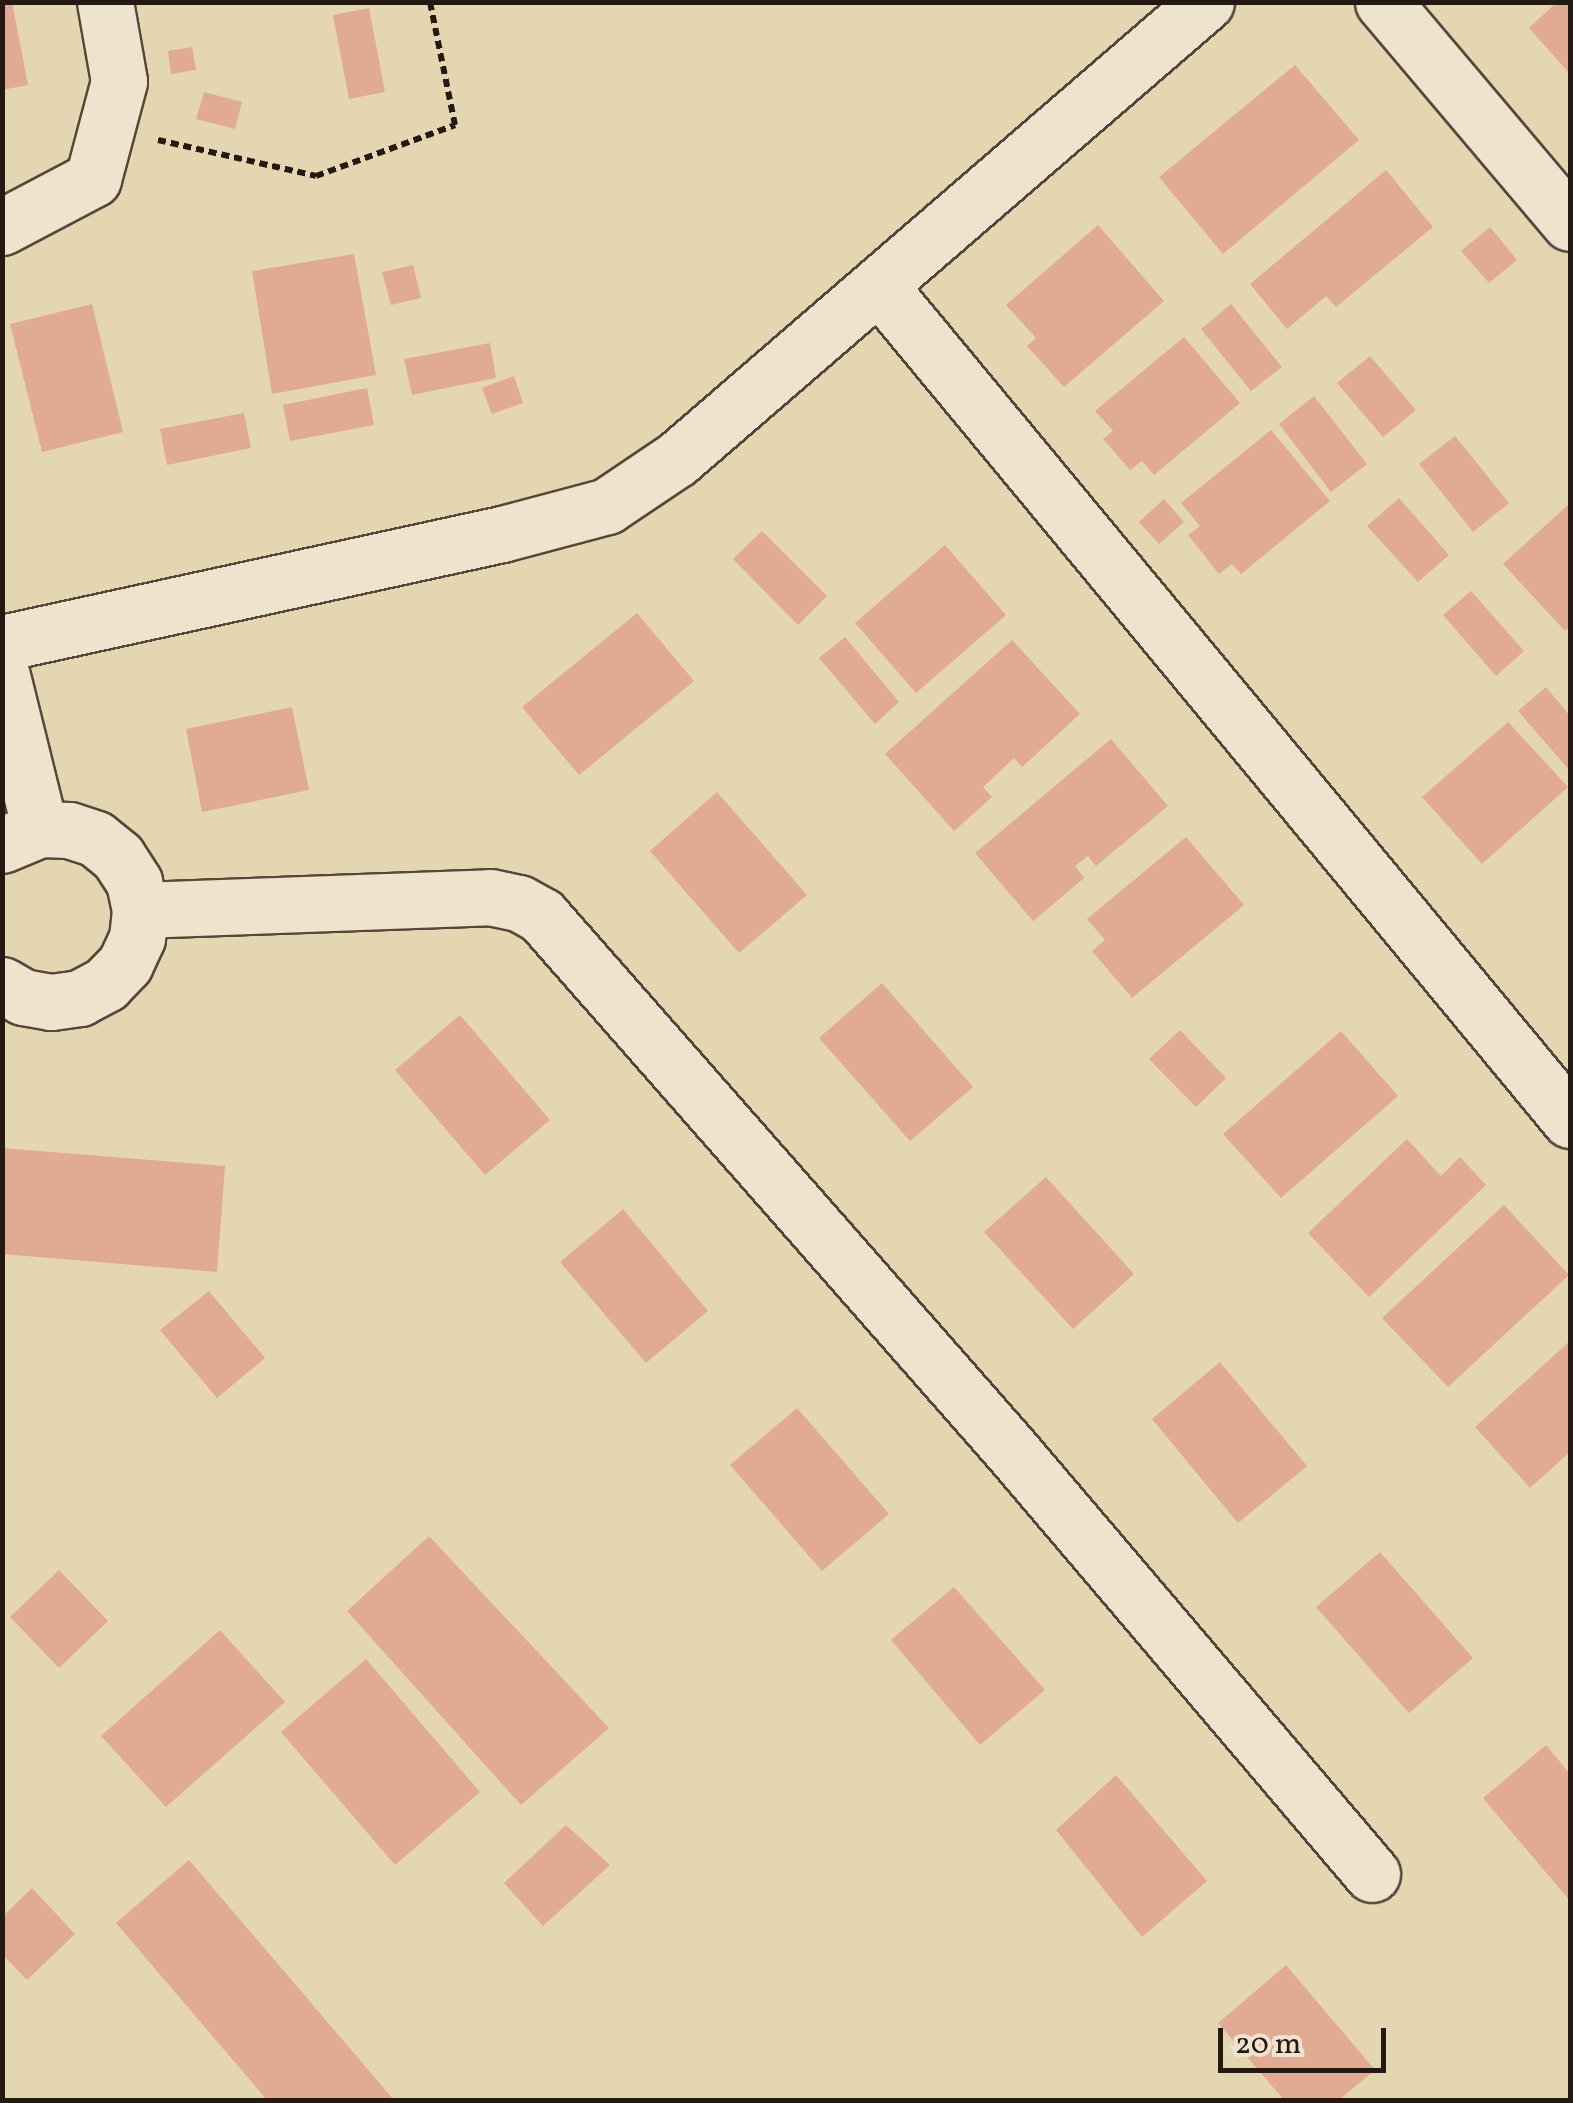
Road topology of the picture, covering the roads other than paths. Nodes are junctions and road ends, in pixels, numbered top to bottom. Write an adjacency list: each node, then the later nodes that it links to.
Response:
1 (105, 2): 5 (street)
2 (1206, 2): 6 (street)
3 (1383, 2): 4 (street)
4 (1570, 223)
5 (2, 228)
6 (878, 286): 7 (street); 12 (street)
7 (2, 643)
8 (2, 676): 9 (street)
9 (21, 837): 10 (street)
10 (140, 910): 11 (street); 13 (street)
11 (2, 985)
12 (1570, 1120)
13 (1372, 1874)

